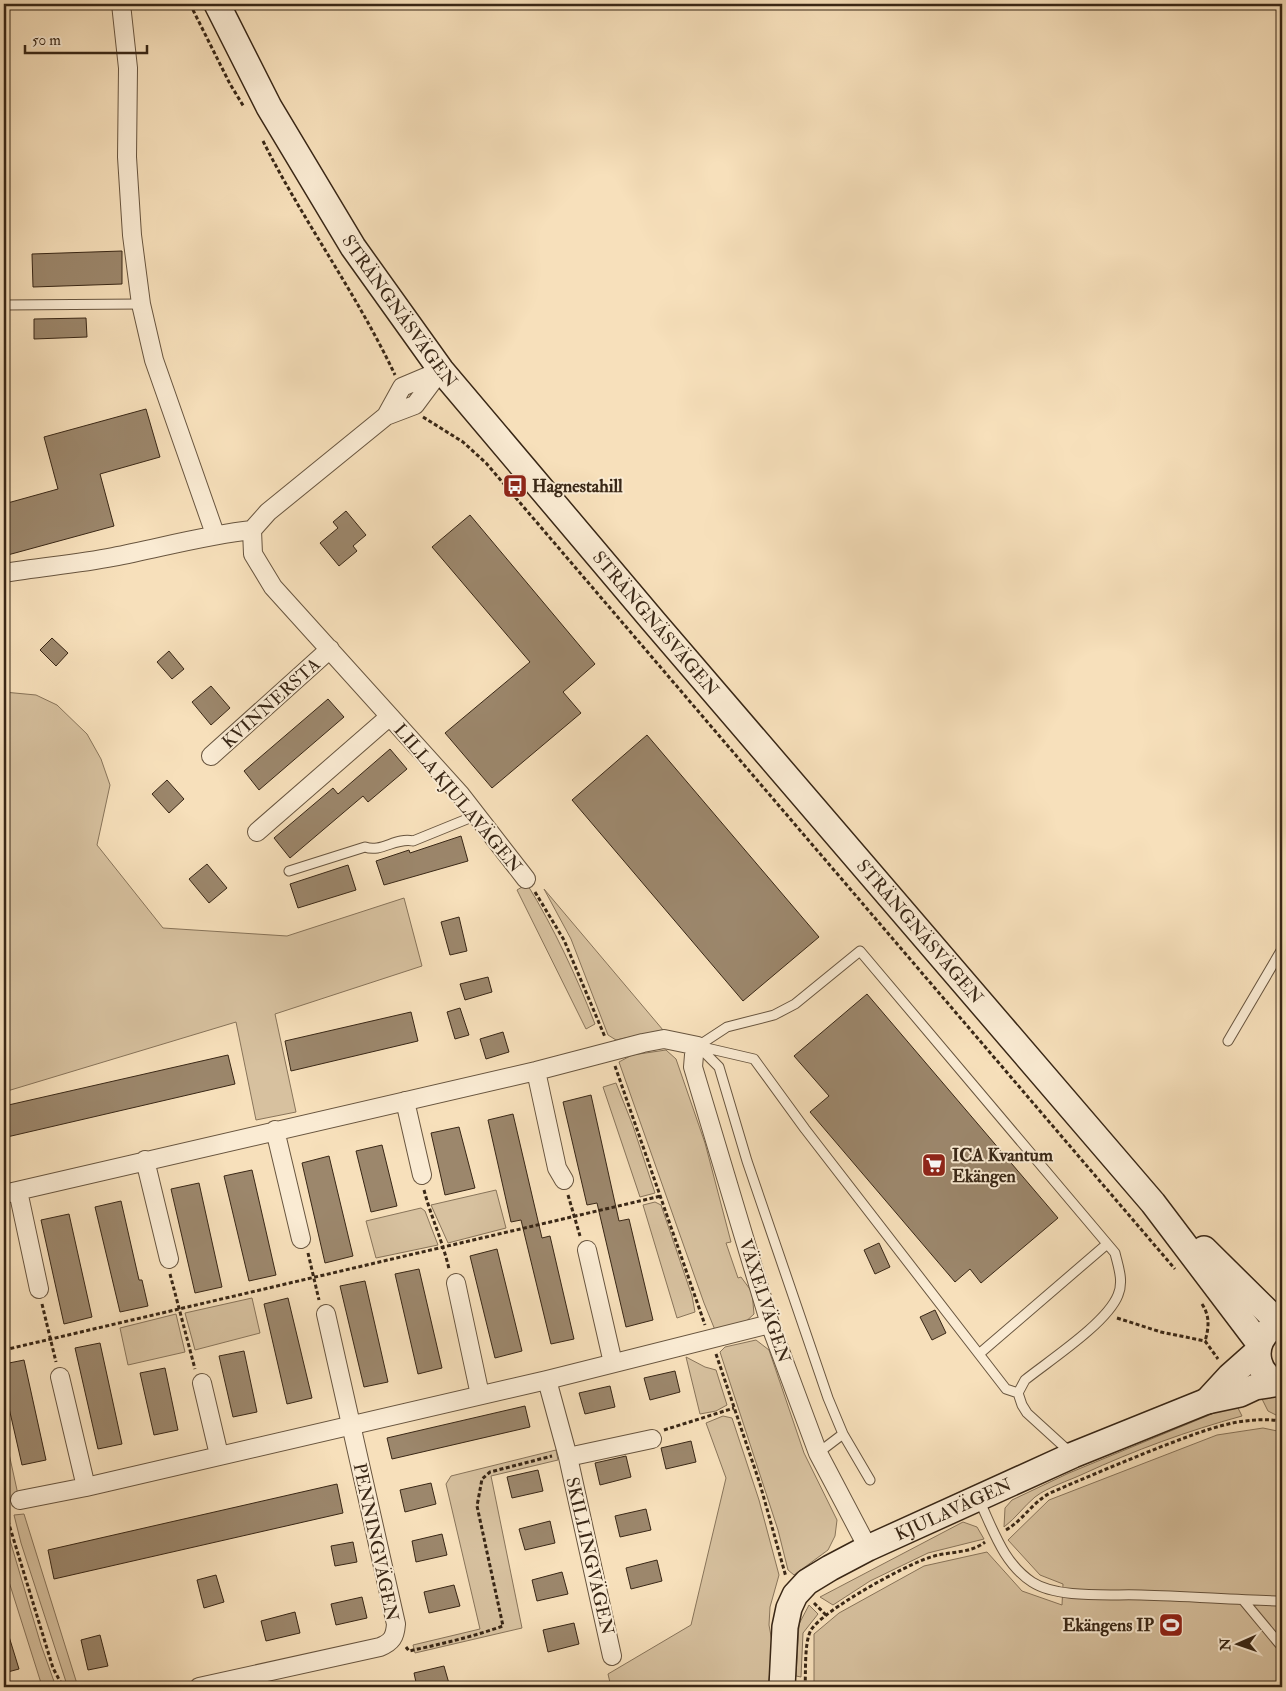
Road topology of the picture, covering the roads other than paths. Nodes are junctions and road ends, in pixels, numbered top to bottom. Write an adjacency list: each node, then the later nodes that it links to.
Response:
1 (121, 4): 3 (street)
2 (217, 4): 5 (main road, STRÄNGNÄSVÄGEN)
3 (141, 304): 4 (lane); 7 (street)
4 (5, 305)
5 (441, 370): 6 (street); 26 (main road, STRÄNGNÄSVÄGEN)
6 (252, 530): 7 (street); 9 (street, LILLA KJULAVÄGEN)
7 (215, 534): 8 (street)
8 (4, 573)
9 (330, 649): 10 (street, LILLA KJULAVÄGEN); 11 (street, KVINNERSTA)
10 (389, 717): 12 (street, LILLA KJULAVÄGEN); 13 (street, LILLA KJULAVÄGEN)
11 (211, 756)
12 (477, 815): 14 (lane); 15 (street, LILLA KJULAVÄGEN)
13 (257, 832)
14 (288, 871)
15 (526, 879)
16 (1282, 949): 17 (lane)
17 (1228, 1041)
18 (698, 1046): 19 (street); 28 (lane); 34 (street, VÄXELVÄGEN); 37 (lane); 47 (lane)
19 (536, 1071): 20 (street); 24 (street)
20 (405, 1101): 21 (street); 23 (street)
21 (275, 1130): 22 (street); 27 (street)
22 (145, 1160): 25 (street); 30 (street)
23 (422, 1175)
24 (564, 1180)
25 (11, 1193): 32 (street)
26 (1153, 1203): 35 (main road, STRÄNGNÄSVÄGEN); 36 (main road, STRÄNGNÄSVÄGEN)
27 (301, 1235)
28 (1107, 1244): 37 (lane); 43 (lane)
29 (587, 1250): 38 (street)
30 (169, 1260)
31 (456, 1283): 44 (street)
32 (39, 1289)
33 (327, 1318): 46 (street, PENNINGVÄGEN)
34 (770, 1324): 38 (street); 49 (street, VÄXELVÄGEN)
35 (1281, 1324): 36 (main road, KJULAVÄGEN)
36 (1258, 1348): 42 (main road, STRÄNGNÄSVÄGEN); 45 (main road, KJULAVÄGEN)
37 (979, 1354): 43 (lane)
38 (612, 1363): 40 (street)
39 (60, 1377): 54 (street)
40 (547, 1380): 44 (street); 51 (street, SKILLINGVÄGEN)
41 (202, 1383): 50 (street)
42 (1281, 1383): 45 (main road, KJULAVÄGEN)
43 (1018, 1393): 52 (lane)
44 (480, 1395): 46 (street)
45 (1207, 1401): 52 (main road, KJULAVÄGEN)
46 (350, 1425): 50 (street); 62 (street, PENNINGVÄGEN)
47 (843, 1434): 49 (lane); 53 (lane)
48 (652, 1439): 51 (street, SKILLINGVÄGEN)
49 (818, 1453): 57 (street, VÄXELVÄGEN)
50 (219, 1455): 54 (street)
51 (567, 1455): 61 (street, SKILLINGVÄGEN)
52 (1073, 1455): 55 (main road, KJULAVÄGEN)
53 (870, 1480)
54 (86, 1487): 56 (street)
55 (978, 1497): 57 (main road, KJULAVÄGEN); 58 (lane)
56 (20, 1500)
57 (868, 1548): 63 (main road, KJULAVÄGEN)
58 (1243, 1600): 59 (lane); 60 (lane)
59 (1282, 1601)
60 (1282, 1647)
61 (612, 1656)
62 (199, 1687)
63 (782, 1687)

